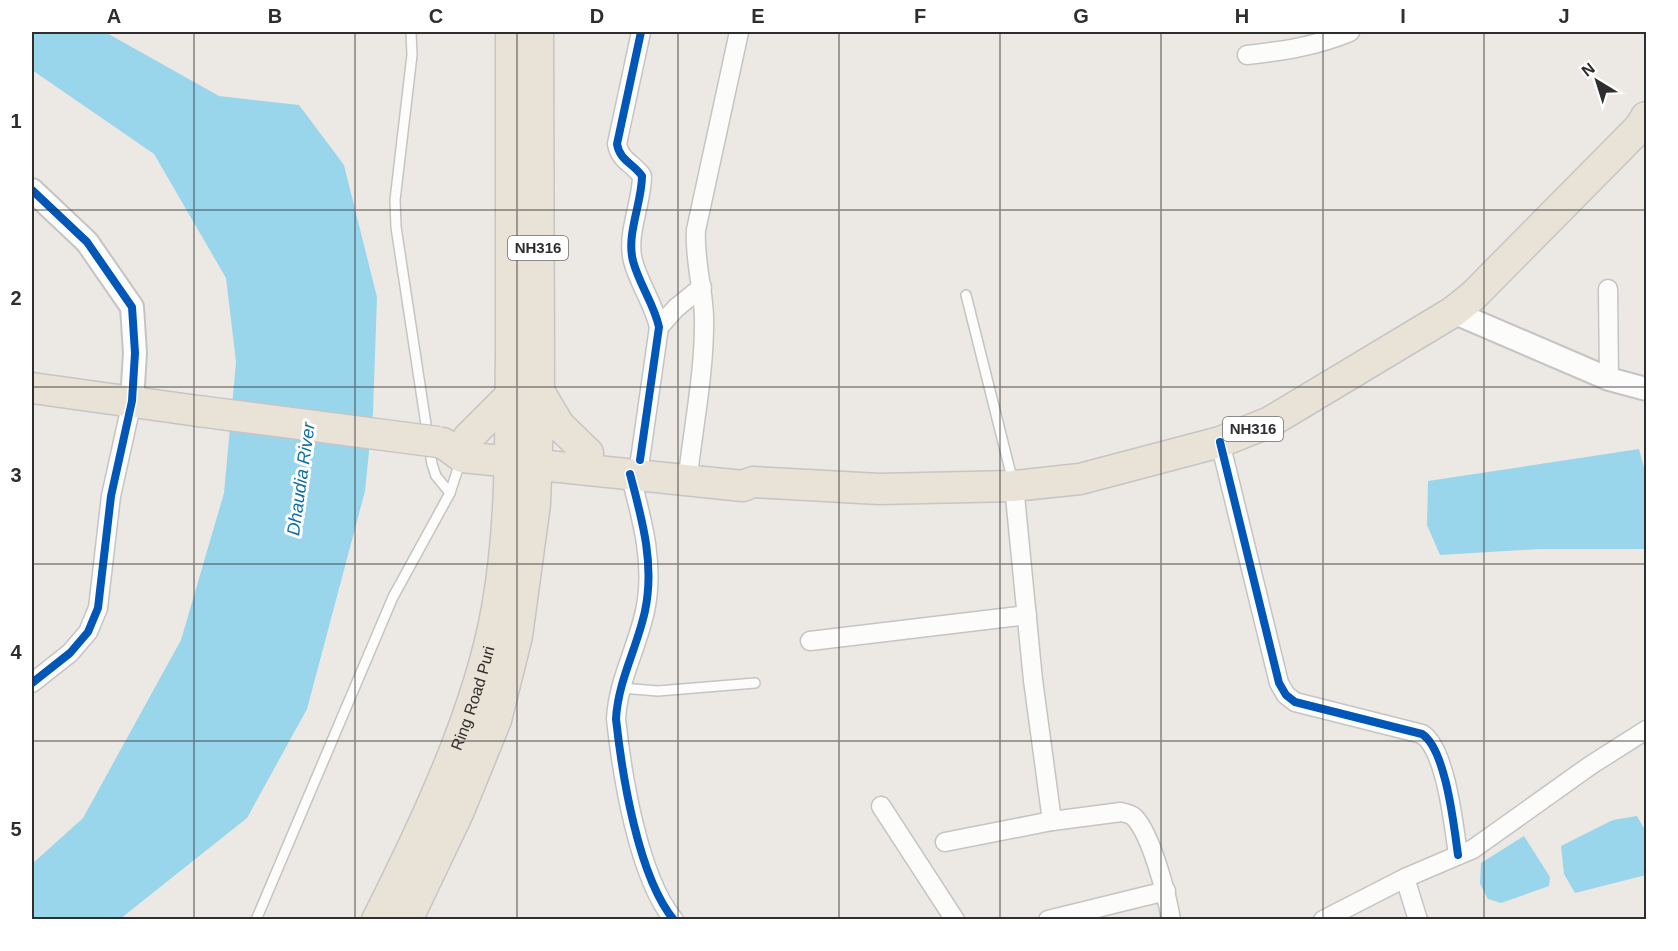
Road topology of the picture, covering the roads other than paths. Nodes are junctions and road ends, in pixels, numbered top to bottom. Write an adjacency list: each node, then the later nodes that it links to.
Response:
1 (411, 32): 28 (lane)
2 (511, 32): 18 (highway, NH316)
3 (538, 32): 18 (highway, NH316)
4 (641, 32): 14 (street)
5 (738, 32): 10 (street)
6 (1350, 32): 7 (street)
7 (1247, 55)
8 (1647, 117): 13 (highway, NH316)
9 (32, 190): 19 (street)
10 (702, 287): 14 (street); 24 (street)
11 (1608, 289): 15 (street)
12 (966, 295): 27 (lane)
13 (1453, 312): 15 (street); 20 (highway, NH316)
14 (659, 327): 25 (street)
15 (1609, 378): 17 (street)
16 (32, 388): 19 (highway, NH316)
17 (1647, 389)
18 (525, 393): 21 (highway); 22 (highway, NH316); 23 (highway)
19 (132, 401): 21 (highway, NH316, bridge); 33 (street)
20 (1220, 442): 27 (highway, NH316); 40 (street)
21 (456, 447): 22 (highway, NH316); 28 (lane); 30 (highway)
22 (524, 454): 23 (highway, NH316); 29 (highway, Ring Road Puri); 30 (highway, Ring Road Puri)
23 (585, 461): 25 (highway, NH316); 29 (highway)
24 (689, 466): 25 (highway, NH316); 26 (highway, NH316)
25 (635, 467): 26 (highway, NH316); 35 (street)
26 (753, 482): 27 (highway, NH316)
27 (1014, 486): 31 (street)
28 (450, 493): 43 (lane)
29 (535, 504): 45 (highway, Ring Road Puri)
30 (507, 516): 44 (highway, Ring Road Puri)
31 (1027, 615): 32 (street); 38 (street)
32 (810, 641)
33 (32, 683)
34 (755, 683): 35 (lane)
35 (621, 688): 46 (street)
36 (1647, 730): 40 (street)
37 (881, 806): 47 (street)
38 (1052, 821): 39 (street); 42 (street)
39 (945, 842)
40 (1458, 855): 41 (street)
41 (1405, 878): 50 (street); 51 (street)
42 (1166, 891): 48 (street); 49 (street)
43 (256, 920)
44 (377, 920)
45 (407, 920)
46 (674, 920)
47 (955, 920)
48 (1048, 920)
49 (1171, 920)
50 (1323, 920)
51 (1418, 920)

